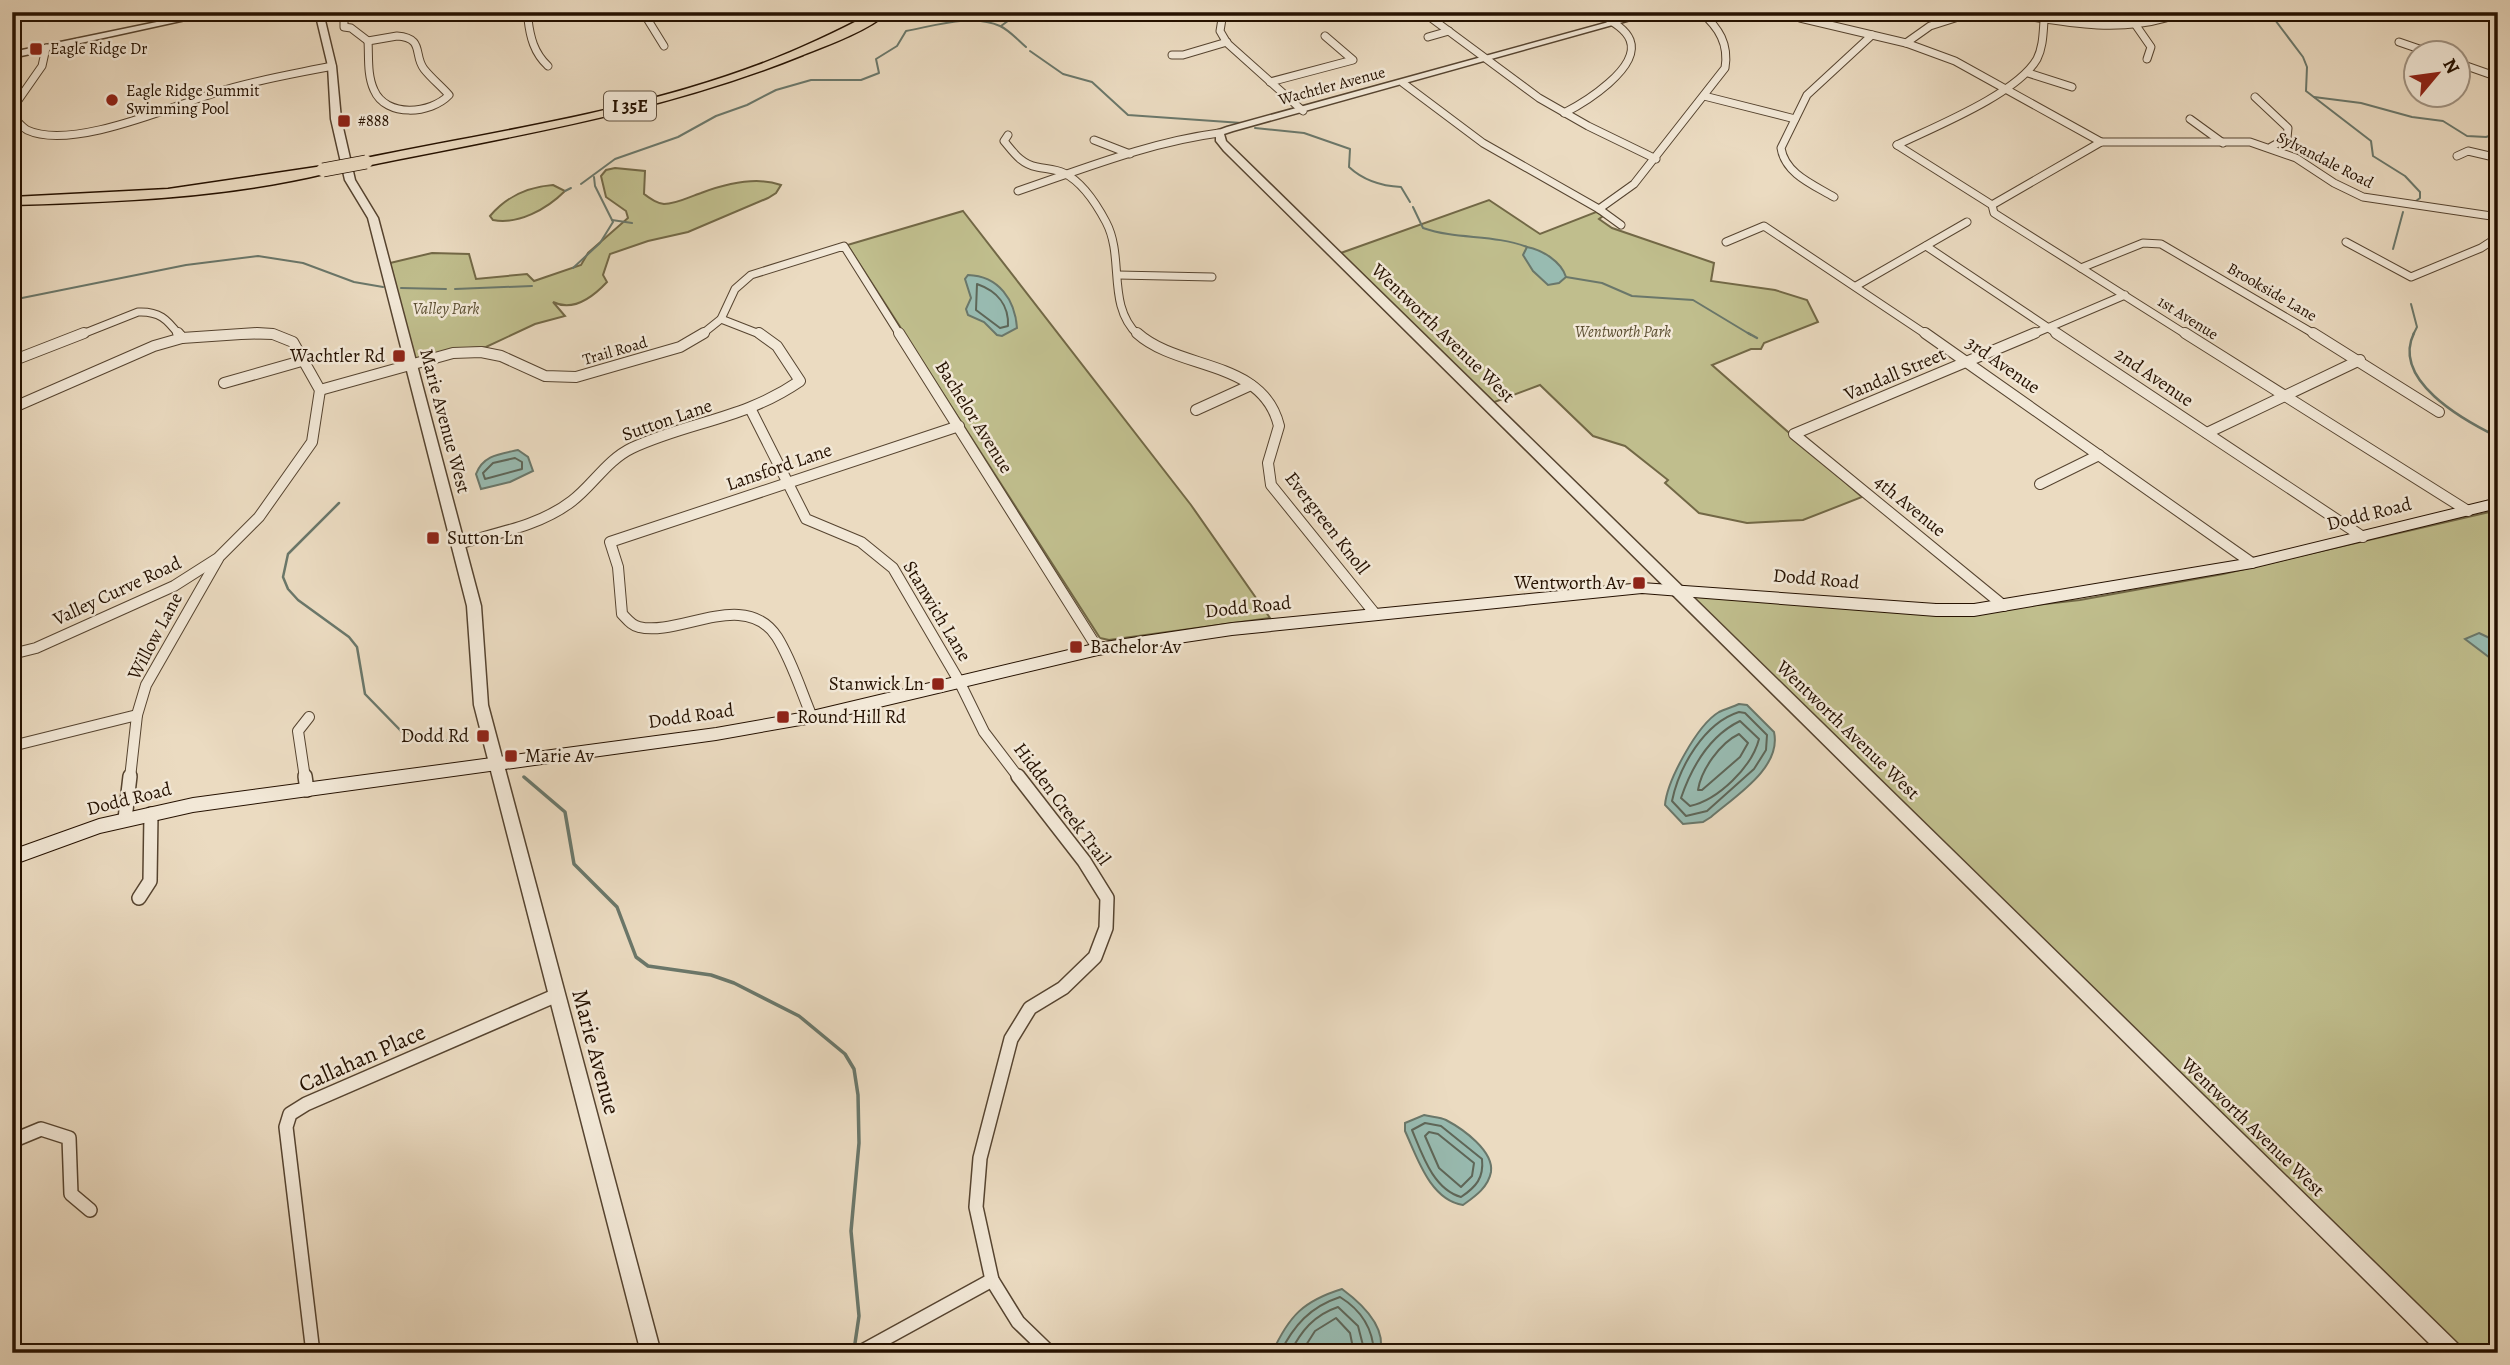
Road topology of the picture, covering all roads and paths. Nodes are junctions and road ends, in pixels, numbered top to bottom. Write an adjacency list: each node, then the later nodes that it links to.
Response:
1 (218, 12): 32 (street)
2 (319, 12): 21 (street, Marie Avenue West)
3 (344, 12): 20 (street)
4 (534, 12): 38 (street)
5 (643, 12): 31 (street)
6 (871, 12): 62 (highway, I 35E)
7 (883, 12): 62 (highway, I 35E)
8 (1231, 12): 27 (street)
9 (1423, 12): 22 (street)
10 (1596, 12): 18 (street)
11 (1655, 12): 18 (street, Wachtler Avenue)
12 (1701, 12): 46 (street)
13 (1788, 12): 23 (street)
14 (1974, 12): 29 (street)
15 (2000, 12): 17 (street)
16 (2168, 12): 19 (street)
17 (2044, 20): 19 (street); 40 (street)
18 (1613, 24): 35 (street, Wachtler Avenue); 50 (street)
19 (2135, 24): 36 (street)
20 (344, 27): 21 (street); 26 (street)
21 (324, 31): 37 (street, Marie Avenue West)
22 (1450, 31): 25 (street); 35 (street)
23 (1872, 35): 29 (street); 52 (street)
24 (1325, 36): 42 (street)
25 (1428, 37)
26 (368, 41): 26 (street)
27 (1227, 42): 34 (street); 42 (street)
28 (2399, 42): 30 (street)
29 (1906, 43): 44 (street)
30 (2402, 43)
31 (664, 46)
32 (46, 48): 33 (street); 48 (street)
33 (12, 55)
34 (1172, 55)
35 (1486, 59): 43 (street, Wachtler Avenue); 50 (street)
36 (2147, 59)
37 (332, 66): 51 (street); 93 (street, Marie Avenue West)
38 (548, 66)
39 (2472, 67): 41 (street)
40 (2028, 72): 44 (street); 45 (street)
41 (2498, 76)
42 (1270, 82): 49 (street)
43 (1403, 83): 49 (street, Wachtler Avenue); 72 (street)
44 (2005, 88): 57 (street); 71 (street, 1st Avenue)
45 (2072, 88)
46 (1704, 96): 52 (street); 63 (street)
47 (2255, 97): 59 (street)
48 (12, 108)
49 (1303, 111): 54 (street, Wachtler Avenue)
50 (1564, 113): 63 (street)
51 (12, 116)
52 (1795, 119): 69 (street)
53 (2190, 119): 58 (street)
54 (1219, 133): 60 (street, Wachtler Avenue); 114 (street, Wentworth Avenue West)
55 (1008, 135): 66 (street)
56 (1094, 139): 60 (street)
57 (2101, 142): 58 (street, Sylvandale Road); 71 (street)
58 (2223, 143): 59 (street, Sylvandale Road)
59 (2271, 147): 73 (street, Sylvandale Road)
60 (1130, 154): 66 (street, Wachtler Avenue)
61 (2456, 156): 64 (street)
62 (363, 159): 65 (highway, I 35E, bridge)
63 (1656, 159): 72 (street)
64 (2498, 159)
65 (321, 168): 68 (highway, I 35E); 70 (highway, I 35E)
66 (1069, 176): 67 (street, Wachtler Avenue); 82 (street, Evergreen Knoll)
67 (1018, 191)
68 (12, 192)
69 (1834, 197)
70 (12, 201)
71 (1992, 205): 81 (street, 1st Avenue)
72 (1599, 209): 75 (street)
73 (2498, 217)
74 (1967, 222): 79 (street)
75 (1621, 225)
76 (2498, 237): 77 (street)
77 (2346, 242)
78 (1726, 243): 84 (street, 3rd Avenue)
79 (1926, 246): 84 (street); 87 (street, 2nd Avenue)
80 (798, 260): 86 (street, Trail Road); 102 (street, Bachelor Avenue)
81 (2081, 268): 85 (street, 1st Avenue); 90 (street, Brookside Lane)
82 (1118, 275): 83 (street); 95 (street, Evergreen Knoll)
83 (1212, 277)
84 (1856, 286): 92 (street, 3rd Avenue)
85 (2125, 295): 87 (street, Vandall Street); 97 (street, 1st Avenue)
86 (721, 319): 93 (street, Trail Road); 99 (street, Sutton Lane)
87 (2048, 327): 92 (street, Vandall Street); 103 (street, 2nd Avenue)
88 (182, 338): 89 (street); 91 (street); 98 (street)
89 (305, 360): 94 (street); 96 (street)
90 (2360, 360): 97 (street); 101 (street, Brookside Lane)
91 (12, 361)
92 (1967, 361): 104 (street, Vandall Street); 105 (street, 3rd Avenue)
93 (410, 365): 96 (street); 111 (street, Marie Avenue West)
94 (223, 383)
95 (1251, 385): 100 (street); 116 (street, Evergreen Knoll)
96 (320, 390): 112 (street, Valley Curve Road)
97 (2285, 396): 103 (street); 109 (street, 1st Avenue)
98 (12, 408)
99 (751, 410): 106 (street, Stanwich Lane); 111 (street, Sutton Lane)
100 (1196, 410)
101 (2440, 412)
102 (959, 426): 106 (street, Lansford Lane); 117 (street, Bachelor Avenue)
103 (2207, 433): 110 (street, 2nd Avenue)
104 (1794, 434): 115 (street, 4th Avenue)
105 (2099, 455): 107 (street); 113 (street, 3rd Avenue)
106 (786, 484): 119 (street, Stanwich Lane); 122 (street, Lansford Lane)
107 (2040, 484)
108 (2498, 503): 109 (main road, Dodd Road)
109 (2468, 511): 110 (main road, Dodd Road)
110 (2362, 537): 113 (main road, Dodd Road)
111 (458, 544): 124 (street, Marie Avenue West)
112 (218, 558): 118 (street, Valley Curve Road); 120 (street, Willow Lane)
113 (2252, 563): 115 (main road, Dodd Road)
114 (1675, 589): 115 (main road, Dodd Road); 116 (main road, Dodd Road); 138 (street, Wentworth Avenue West)
115 (2004, 606)
116 (1376, 615): 117 (main road, Dodd Road)
117 (1098, 649): 119 (main road, Dodd Road)
118 (12, 654)
119 (959, 681): 122 (main road, Dodd Road); 133 (street, Hidden Creek Trail)
120 (137, 715): 123 (street); 127 (street, Willow Lane)
121 (309, 717): 125 (street)
122 (812, 718): 124 (main road, Dodd Road)
123 (12, 746)
124 (496, 764): 125 (main road, Dodd Road); 130 (street, Marie Avenue)
125 (307, 790): 126 (main road, Dodd Road)
126 (151, 814): 127 (main road, Dodd Road); 129 (street)
127 (125, 819): 128 (main road, Dodd Road)
128 (12, 858)
129 (139, 898)
130 (557, 995): 134 (street, Callahan Place); 135 (street, Marie Avenue)
131 (12, 1141): 132 (street)
132 (90, 1210)
133 (992, 1280): 136 (street); 137 (street, Hidden Creek Trail)
134 (313, 1353)
135 (651, 1353)
136 (859, 1353)
137 (1050, 1353)
138 (2453, 1353)

